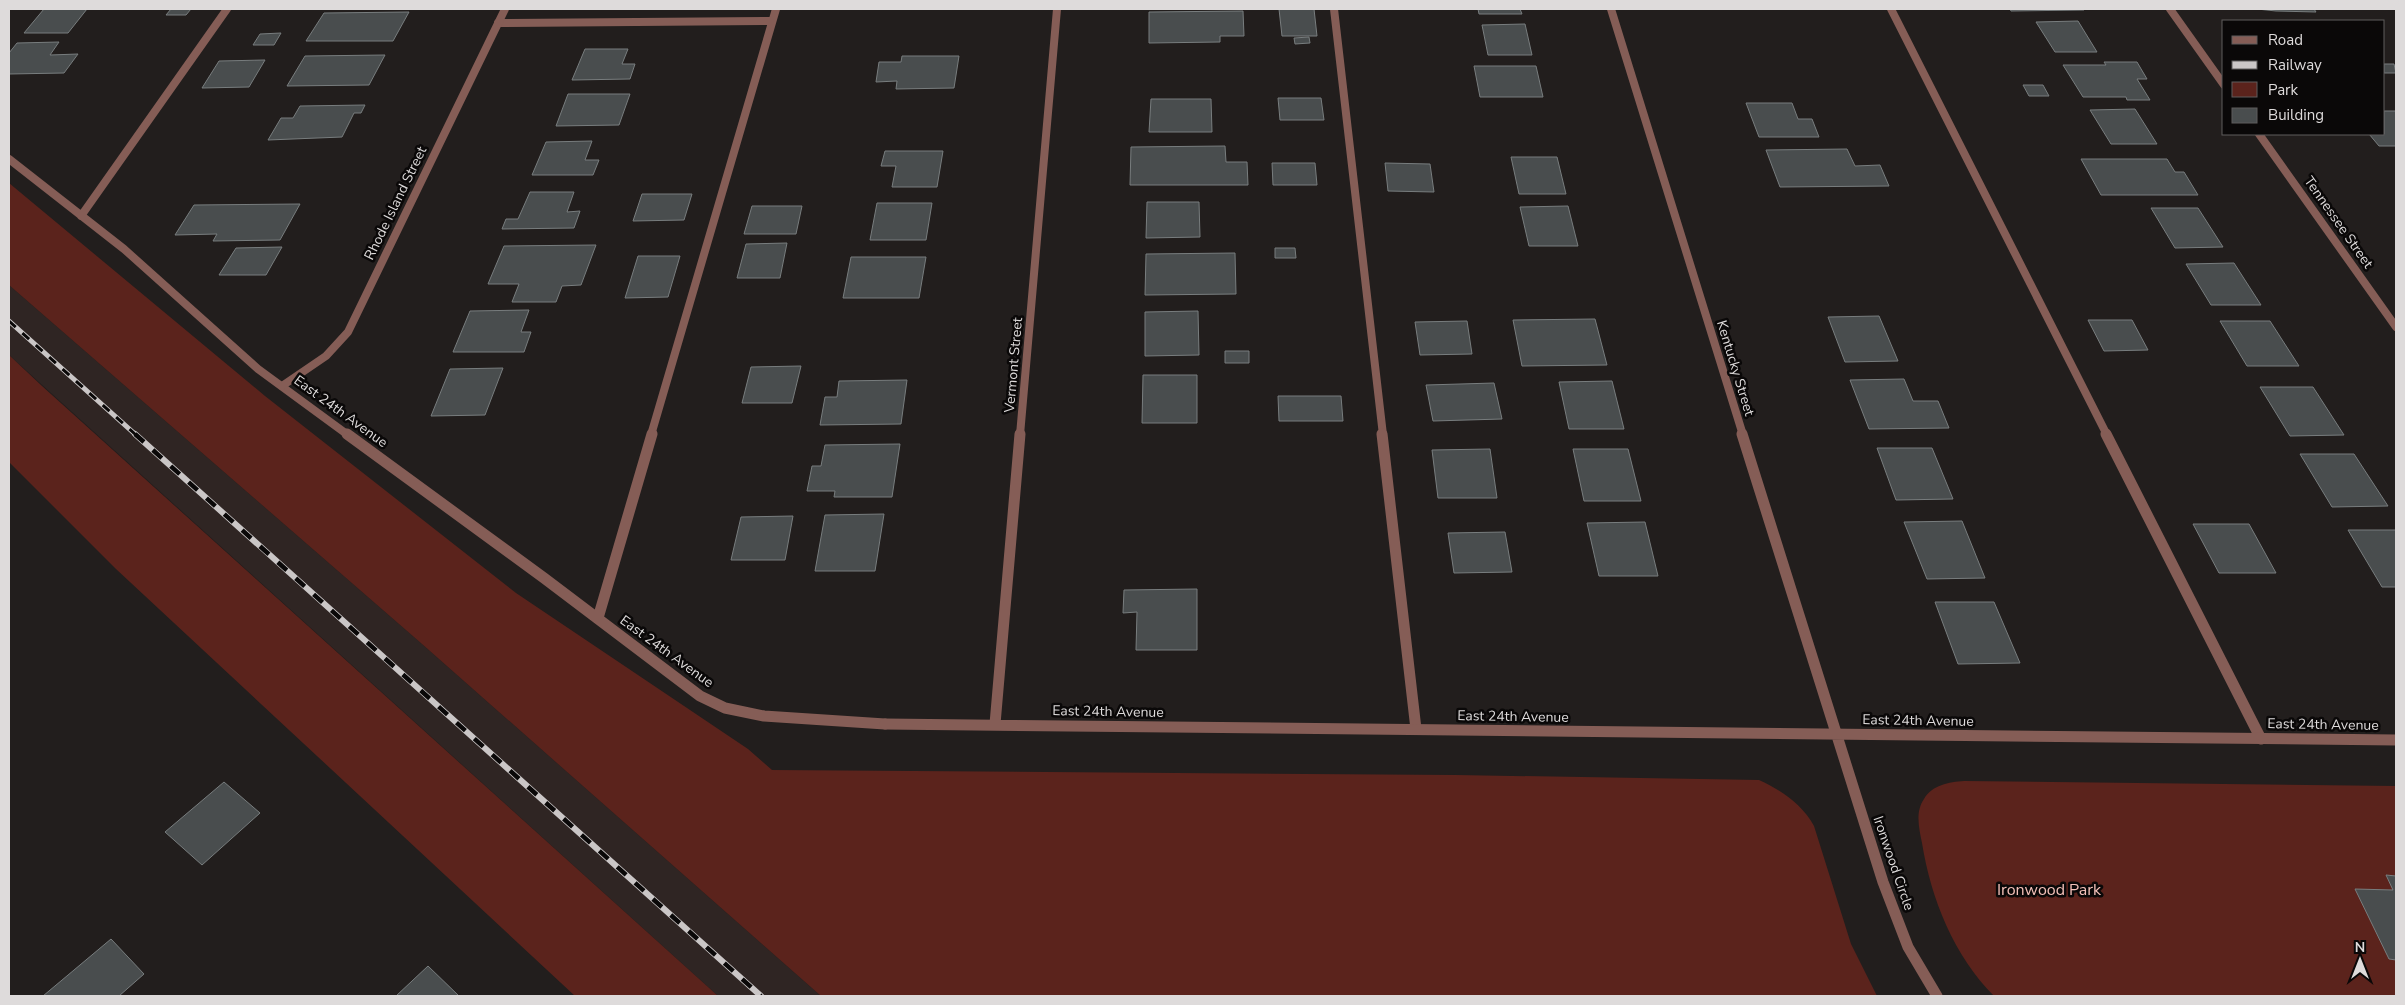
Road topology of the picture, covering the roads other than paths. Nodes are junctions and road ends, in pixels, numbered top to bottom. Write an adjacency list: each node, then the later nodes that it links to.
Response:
1 (227, 9): 14 (street)
2 (505, 9): 10 (street, Rhode Island Street)
3 (776, 9): 9 (street)
4 (1058, 9): 18 (street, Vermont Street)
5 (1334, 9): 19 (street)
6 (1611, 9): 20 (street, Kentucky Street)
7 (1891, 9): 21 (street)
8 (2170, 9): 11 (street)
9 (772, 21): 10 (street); 17 (street)
10 (498, 24): 16 (street, Rhode Island Street)
11 (2222, 82)
12 (2260, 135): 15 (street, Tennessee Street)
13 (9, 159): 14 (street, East 24th Avenue)
14 (81, 216): 16 (street, East 24th Avenue)
15 (2396, 327)
16 (282, 386): 17 (street, East 24th Avenue)
17 (598, 618): 18 (street, East 24th Avenue)
18 (995, 724): 19 (street, East 24th Avenue)
19 (1416, 729): 20 (street, East 24th Avenue)
20 (1835, 734): 21 (street, East 24th Avenue); 23 (street, Ironwood Circle)
21 (2261, 739): 22 (street, East 24th Avenue)
22 (2396, 740)
23 (1937, 996)

